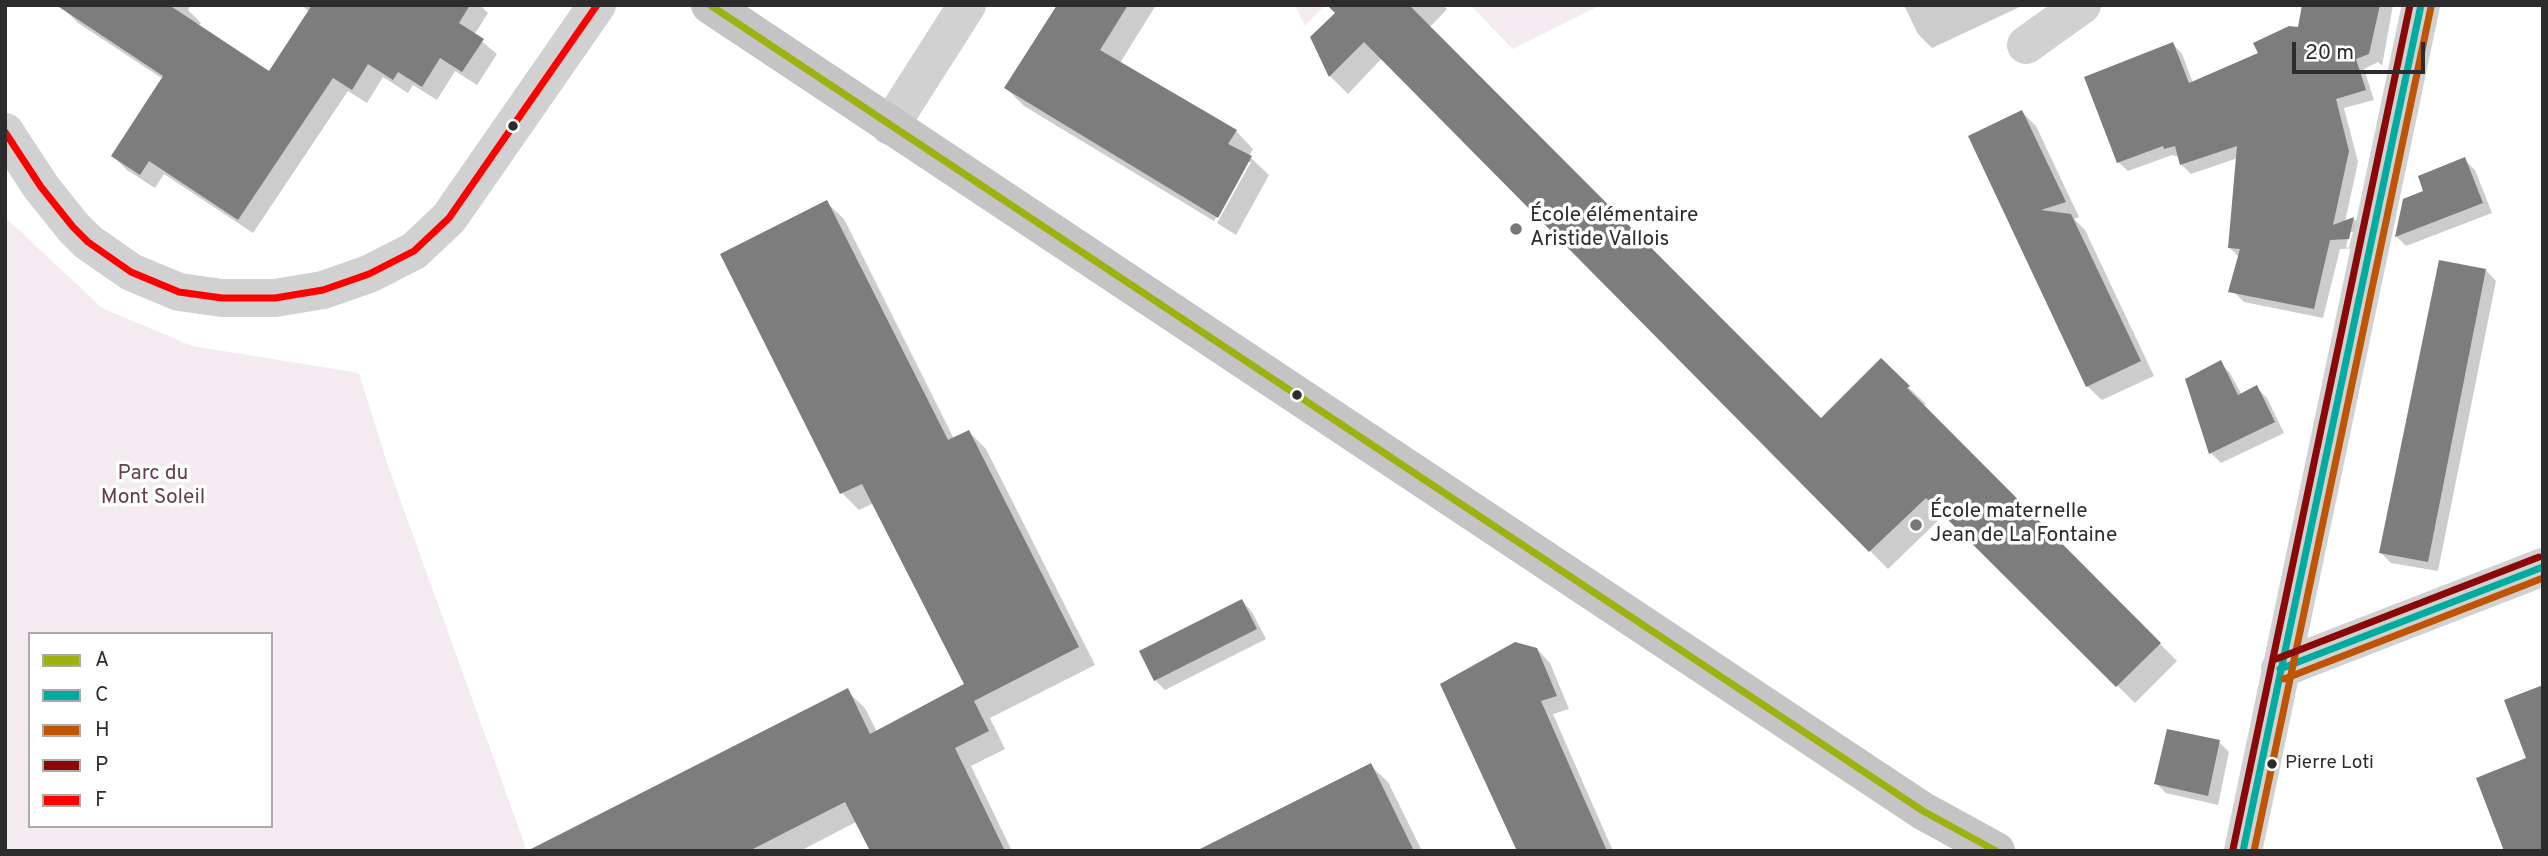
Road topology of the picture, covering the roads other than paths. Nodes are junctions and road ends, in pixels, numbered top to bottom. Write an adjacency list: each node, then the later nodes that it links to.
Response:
1 (597, 5): 8 (street)
2 (710, 5): 7 (main road)
3 (967, 5): 7 (street)
4 (2082, 5): 6 (street)
5 (2421, 5): 10 (street)
6 (2026, 44)
7 (890, 126): 11 (main road)
8 (5, 132)
9 (2543, 567): 10 (street)
10 (2280, 669): 12 (street)
11 (1923, 811): 13 (main road); 14 (main road)
12 (2242, 841)
13 (1965, 851)
14 (1996, 851)

